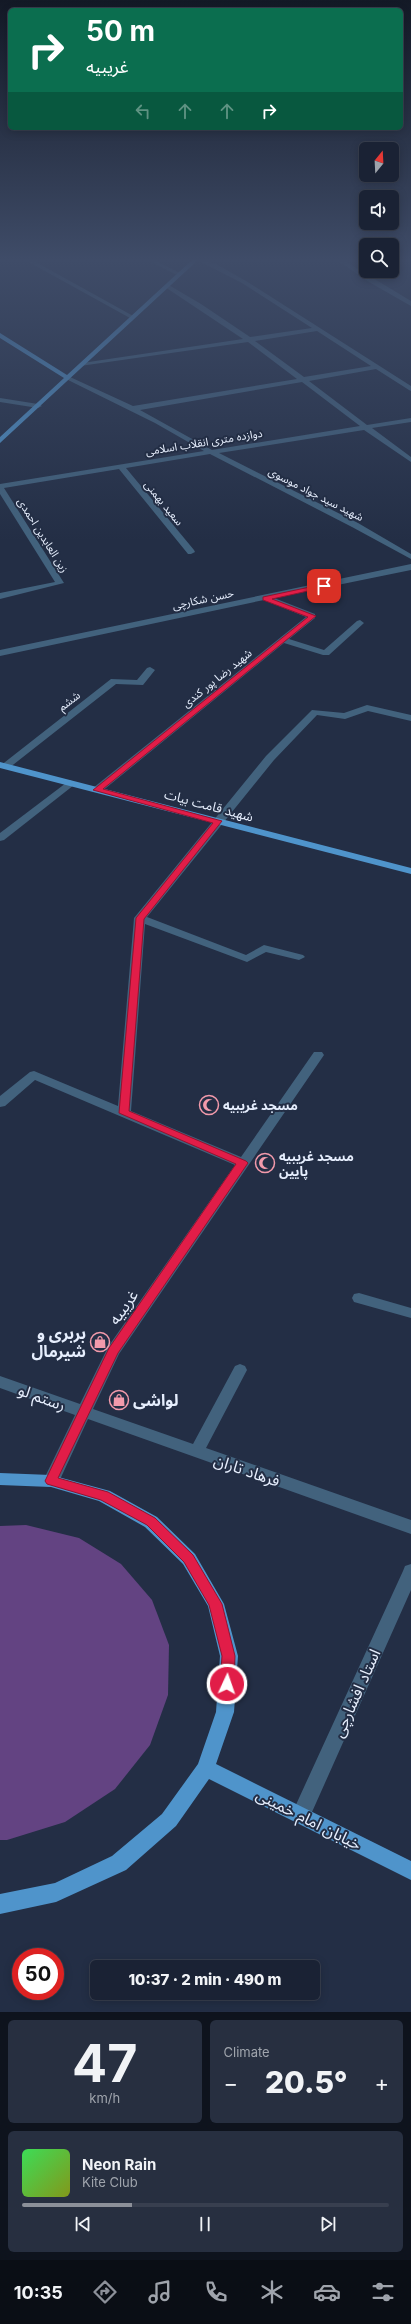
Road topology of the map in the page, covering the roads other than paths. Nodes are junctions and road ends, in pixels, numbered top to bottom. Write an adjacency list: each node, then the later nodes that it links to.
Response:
1 (30, 354): 8 (main road)
2 (94, 354): 6 (main road)
3 (157, 354): 6 (street)
4 (269, 354): 9 (street)
5 (357, 354): 7 (street)
6 (82, 365): 8 (main road)
7 (378, 367): 9 (street); 10 (street)
8 (68, 378): 12 (main road); 13 (street, شهید سید جواد موسوی)
9 (303, 380): 13 (street); 15 (street)
10 (411, 389)
11 (0, 400): 12 (street)
12 (38, 406): 16 (main road)
13 (131, 409): 17 (street, شهید سید جواد موسوی)
14 (411, 420): 15 (street, دوازده متری انقلاب اسلامی)
15 (364, 428): 17 (street, دوازده متری انقلاب اسلامی); 18 (street)
16 (0, 442)
17 (211, 452): 19 (street, دوازده متری انقلاب اسلامی); 22 (street, شهید سید جواد موسوی)
18 (411, 460)
19 (121, 467): 20 (street, دوازده متری انقلاب اسلامی); 21 (street, سعید بهمنی)
20 (0, 487): 24 (street, زین العابدین احمدی)
21 (191, 552)
22 (411, 557)
23 (411, 567): 25 (street, حسن شکارچی)
24 (0, 596)
25 (265, 598): 27 (street, شهید رضا پور کندی); 28 (street, حسن شکارچی)
26 (360, 623): 27 (street)
27 (283, 640): 33 (street, شهید رضا پور کندی)
28 (0, 653)
29 (150, 670): 31 (street, ششم)
30 (411, 718): 34 (street)
31 (2, 766): 32 (main road, شهید قامت بیات)
32 (70, 783): 33 (main road, شهید قامت بیات); 35 (street)
33 (97, 790): 34 (main road, شهید قامت بیات)
34 (218, 821): 36 (main road, شهید قامت بیات); 37 (street)
35 (0, 838)
36 (411, 871)
37 (140, 918): 38 (street); 41 (street)
38 (299, 957)
39 (318, 1054): 42 (street, غریبیه)
40 (1, 1098): 41 (street)
41 (124, 1113): 42 (street)
42 (243, 1163): 47 (street, غریبیه)
43 (359, 1298): 44 (street)
44 (411, 1313)
45 (240, 1370): 48 (street)
46 (0, 1382): 47 (street, رستم لو)
47 (84, 1413): 48 (street, فرهاد تاران); 50 (street, غریبیه)
48 (196, 1452): 51 (street, فرهاد تاران)
49 (0, 1479): 50 (main road)
50 (51, 1481): 53 (main road)
51 (411, 1527)
52 (411, 1571): 54 (street, استاد افشارچی)
53 (206, 1768): 54 (main road, خیابان امام خمینی); 56 (main road)
54 (301, 1815): 55 (main road, خیابان امام خمینی)
55 (411, 1871)
56 (0, 1904)

